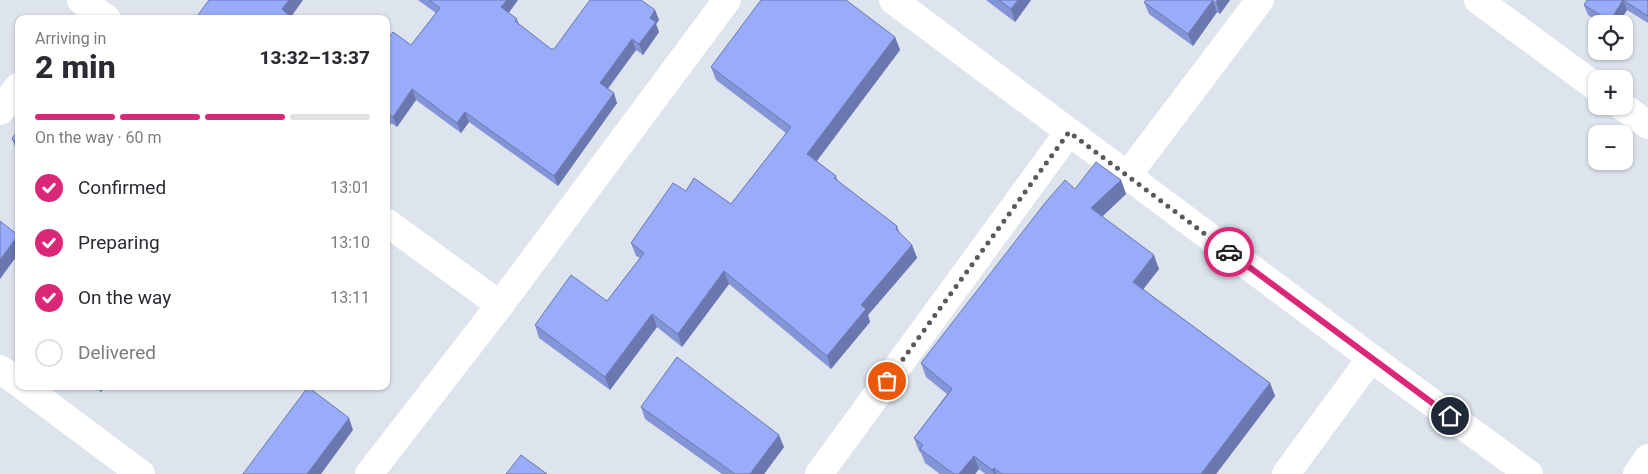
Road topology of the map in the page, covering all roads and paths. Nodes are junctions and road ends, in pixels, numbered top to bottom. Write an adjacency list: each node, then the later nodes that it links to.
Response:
1 (893, 0): 12 (street)
2 (1260, 0): 13 (street)
3 (1478, 0): 7 (street)
4 (718, 3): 15 (street)
5 (77, 7): 6 (street)
6 (97, 15)
7 (1588, 81)
8 (15, 91): 9 (street)
9 (0, 111)
10 (1633, 114): 11 (street)
11 (1648, 125)
12 (1069, 132): 13 (street); 23 (street)
13 (1127, 176): 16 (street)
14 (390, 225): 15 (street)
15 (500, 305): 22 (street)
16 (1371, 358): 24 (street); 25 (street)
17 (0, 369): 18 (street)
18 (15, 380)
19 (28, 390): 21 (street)
20 (1648, 458): 26 (street)
21 (141, 474)
22 (368, 474)
23 (819, 474)
24 (1286, 474)
25 (1529, 474)
26 (1637, 474)

